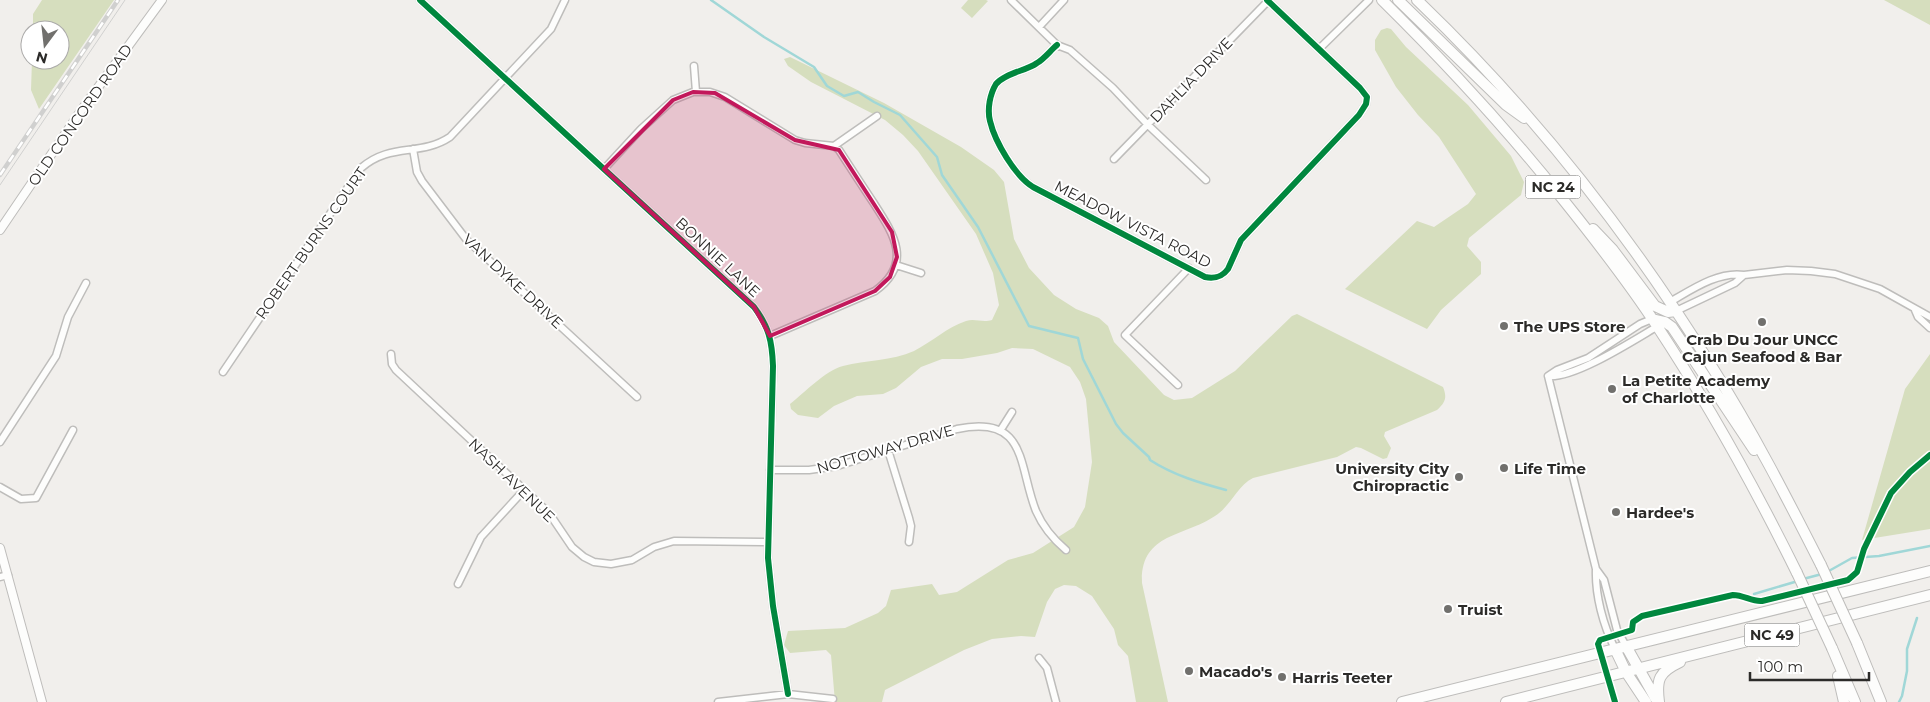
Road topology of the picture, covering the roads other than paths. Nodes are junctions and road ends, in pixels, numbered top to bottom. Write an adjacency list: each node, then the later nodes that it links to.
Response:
1 (162, 0): 26 (street, OLD CONCORD ROAD)
2 (420, 0): 15 (street, BONNIE LANE)
3 (565, 0): 15 (street, ROBERT BURNS COURT)
4 (1010, 0): 11 (street)
5 (1064, 0): 11 (street)
6 (1268, 0): 13 (street, MEADOW VISTA ROAD); 18 (street, DAHLIA DRIVE)
7 (1369, 0): 13 (street)
8 (1382, 0): 25 (main road, NC 24)
9 (1398, 0): 19 (main road)
10 (1417, 0): 19 (main road, NC 24)
11 (1039, 27): 12 (street)
12 (1056, 45): 18 (street); 28 (street, MEADOW VISTA ROAD)
13 (1319, 49): 28 (street, MEADOW VISTA ROAD)
14 (694, 66): 16 (street)
15 (505, 78): 21 (street, ROBERT BURNS COURT); 23 (street, BONNIE LANE)
16 (696, 92): 20 (street); 23 (street)
17 (877, 116): 20 (street)
18 (1148, 125): 22 (street, DAHLIA DRIVE); 24 (street)
19 (1542, 133): 32 (main road, NC 24)
20 (834, 146): 27 (street)
21 (413, 149): 40 (street, ROBERT BURNS COURT); 43 (street, VAN DYKE DRIVE)
22 (1114, 159)
23 (604, 169): 38 (street, BONNIE LANE)
24 (1206, 180)
25 (1577, 217): 34 (main road); 36 (main road, NC 24)
26 (0, 230)
27 (896, 265): 29 (street); 38 (street)
28 (1189, 268): 42 (street)
29 (921, 273)
30 (1744, 275): 32 (street); 33 (street); 34 (street)
31 (86, 283): 47 (street)
32 (1670, 302): 34 (main road, NC 24)
33 (1915, 310): 35 (street); 37 (street)
34 (1676, 311): 49 (main road, NC 24)
35 (1930, 317)
36 (1655, 323): 41 (street); 41 (street); 49 (main road); 63 (main road, NC 24, bridge)
37 (1930, 328)
38 (770, 336): 50 (street, BONNIE LANE)
39 (391, 354): 52 (street, NASH AVENUE)
40 (223, 372)
41 (1548, 376): 57 (street)
42 (1178, 385)
43 (637, 397)
44 (1012, 412): 46 (street)
45 (73, 430): 51 (street)
46 (1000, 431): 48 (street, NOTTOWAY DRIVE); 56 (street)
47 (0, 442)
48 (888, 450): 50 (street, NOTTOWAY DRIVE); 54 (street)
49 (1770, 468): 81 (main road, NC 24, bridge)
50 (770, 470): 53 (street, BONNIE LANE)
51 (0, 487)
52 (524, 490): 53 (street, NASH AVENUE); 60 (street)
53 (768, 542): 69 (street, BONNIE LANE)
54 (909, 542)
55 (0, 548): 59 (street)
56 (1066, 550)
57 (1596, 569): 62 (street); 64 (street)
58 (1930, 571): 62 (main road, NC 49)
59 (4, 576): 72 (street)
60 (458, 584)
61 (1930, 595): 65 (main road, NC 49)
62 (1626, 646): 64 (main road, NC 49); 67 (main road)
63 (1832, 648): 79 (main road); 80 (main road, NC 24)
64 (1615, 649): 68 (main road); 71 (main road, NC 49)
65 (1701, 652): 67 (main road, NC 49); 78 (main road)
66 (1039, 658): 74 (street)
67 (1637, 668): 68 (main road, NC 49); 78 (main road)
68 (1626, 672): 76 (main road, NC 49); 77 (main road)
69 (788, 694): 70 (street); 73 (street)
70 (833, 699)
71 (1419, 700): 75 (main road, NC 49)
72 (42, 702)
73 (718, 702)
74 (1056, 702)
75 (1402, 702)
76 (1506, 702)
77 (1646, 702)
78 (1658, 702)
79 (1844, 702)
80 (1855, 702)
81 (1881, 702)

